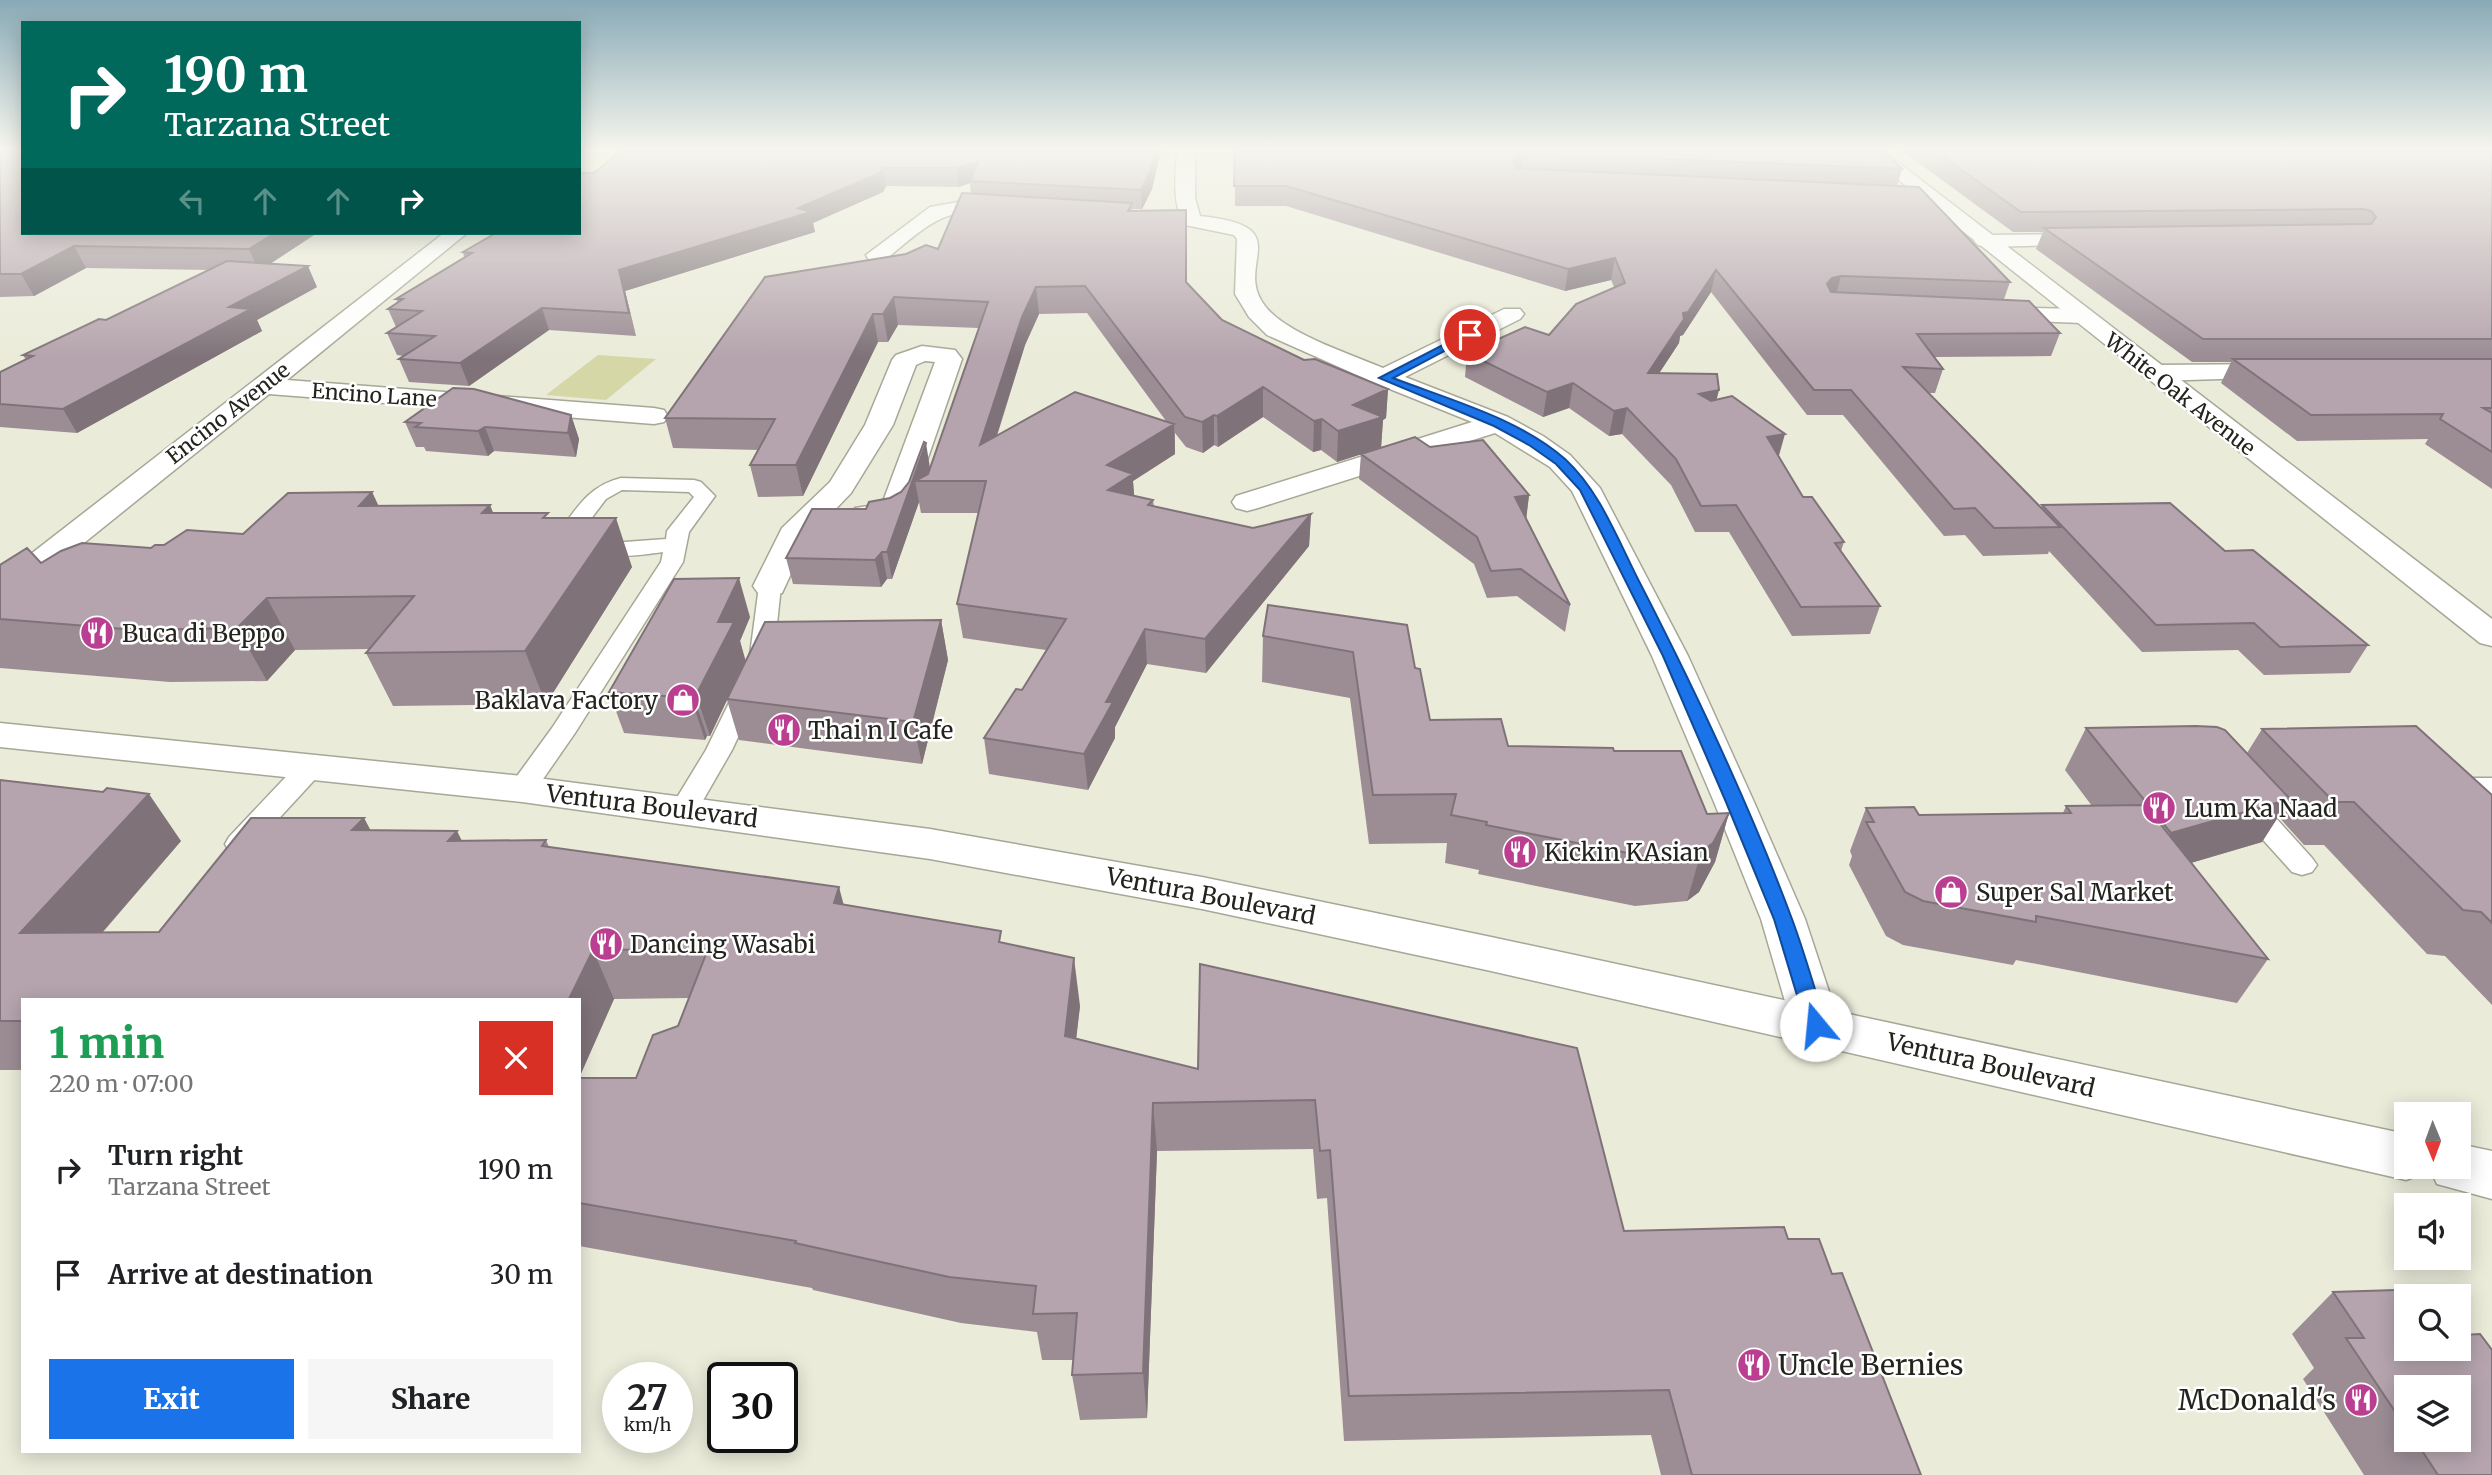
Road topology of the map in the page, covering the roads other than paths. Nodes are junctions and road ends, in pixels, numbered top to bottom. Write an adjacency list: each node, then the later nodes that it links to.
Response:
1 (925, 219): 7 (street)
2 (1179, 219): 13 (street)
3 (1956, 219): 6 (street, White Oak Avenue)
4 (454, 235): 14 (street, Encino Avenue)
5 (2105, 240): 6 (street)
6 (1985, 241): 10 (street, White Oak Avenue)
7 (877, 255)
8 (1964, 313): 10 (street)
9 (1513, 314): 13 (street)
10 (2081, 316): 12 (street, White Oak Avenue)
11 (2310, 372): 12 (street)
12 (2154, 373): 24 (street, White Oak Avenue)
13 (1384, 378): 16 (street)
14 (262, 386): 15 (street, Encino Lane); 23 (street, Encino Avenue)
15 (654, 416)
16 (1498, 423): 19 (street); 34 (street)
17 (879, 425): 18 (street); 18 (street); 20 (street)
18 (925, 425): 20 (street)
19 (1247, 502)
20 (819, 510): 22 (street)
21 (676, 544): 21 (lane); 29 (lane)
22 (770, 586): 30 (lane)
23 (0, 594)
24 (2492, 636)
25 (0, 735): 26 (street, Ventura Boulevard)
26 (309, 769): 29 (street, Ventura Boulevard); 32 (lane)
27 (2230, 784): 33 (lane)
28 (2492, 787): 31 (lane)
29 (522, 789): 30 (street, Ventura Boulevard)
30 (684, 809): 34 (street, Ventura Boulevard)
31 (2492, 835)
32 (226, 861)
33 (2302, 865)
34 (1816, 1025): 35 (street, Ventura Boulevard)
35 (2394, 1154)
36 (2471, 1170): 37 (street)
37 (2492, 1175)

